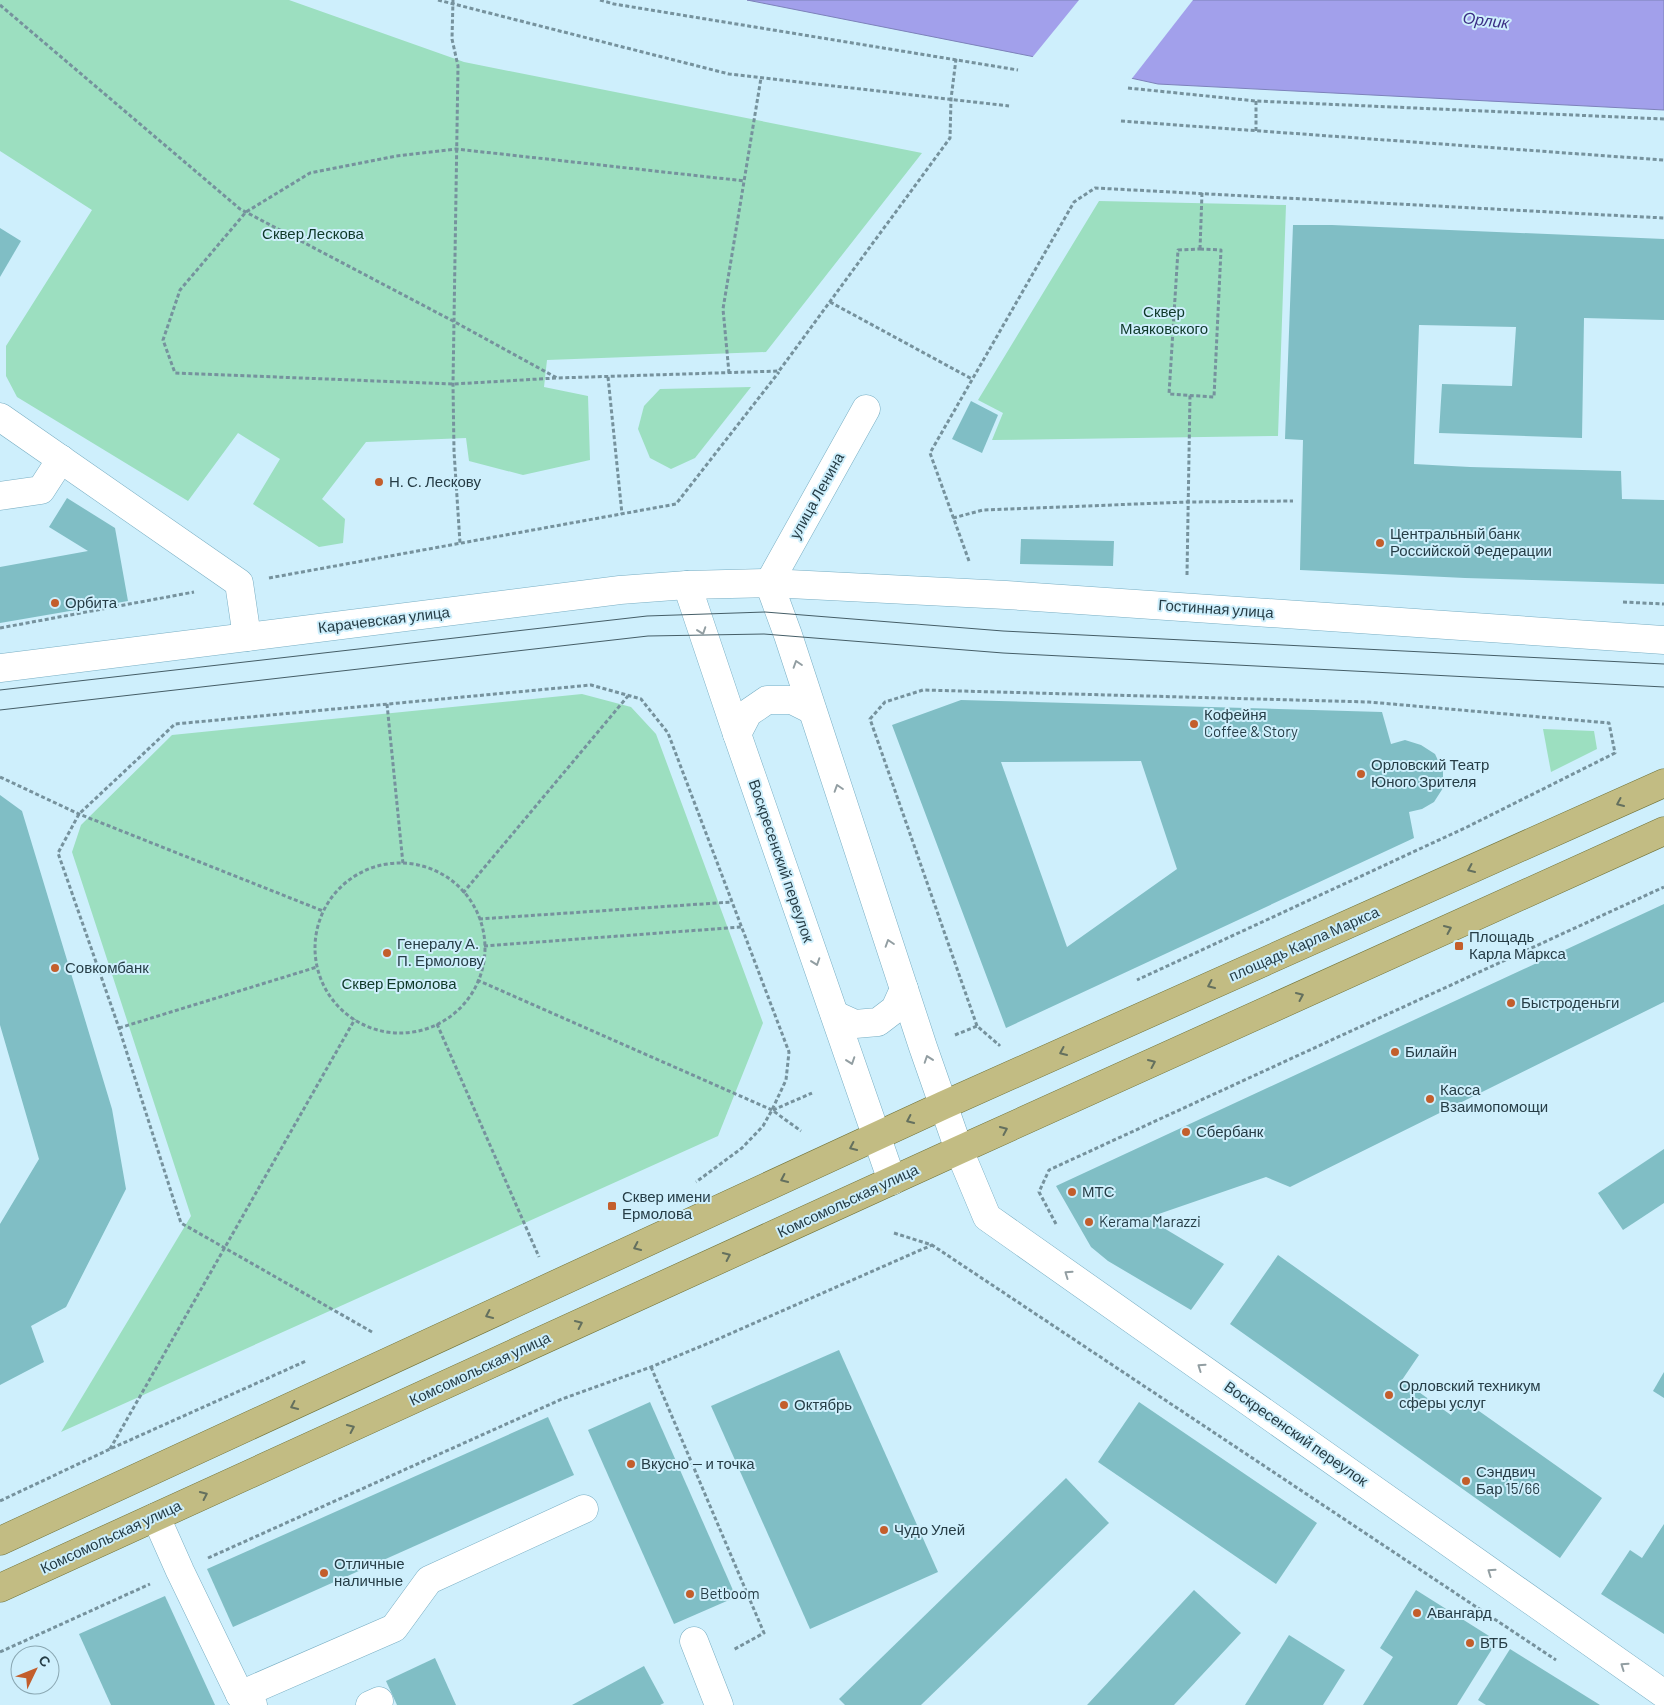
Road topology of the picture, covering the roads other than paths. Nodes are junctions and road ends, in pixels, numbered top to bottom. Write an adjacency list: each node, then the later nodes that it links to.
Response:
1 (866, 409): 5 (street, улица Ленина)
2 (0, 417): 3 (street)
3 (61, 459): 4 (street); 7 (street)
4 (0, 496)
5 (768, 583): 6 (street, Карачевская улица); 8 (street, Гостинная улица); 10 (street, one-way to 5)
6 (687, 585): 7 (street, Карачевская улица); 11 (street, Воскресенский переулок, one-way to 11)
7 (247, 637): 9 (street, Карачевская улица)
8 (1664, 640)
9 (0, 668)
10 (812, 710): 11 (street); 14 (street, one-way to 10)
11 (737, 734): 15 (street, Воскресенский переулок, one-way to 15)
12 (1664, 783): 16 (main road, площадь Карла Маркса, one-way to 16)
13 (1664, 832): 18 (main road, one-way to 13)
14 (904, 989): 15 (street); 16 (street, one-way to 14)
15 (835, 1015): 17 (street, Воскресенский переулок, one-way to 17)
16 (944, 1105): 17 (main road, one-way to 17); 18 (street, Воскресенский переулок)
17 (877, 1136): 19 (street, Воскресенский переулок); 22 (main road, one-way to 22)
18 (959, 1150): 19 (main road, Комсомольская улица); 25 (street, Воскресенский переулок, one-way to 18)
19 (892, 1181): 21 (main road, Комсомольская улица, one-way to 19)
20 (584, 1509): 26 (street)
21 (156, 1517): 23 (main road, Комсомольская улица); 26 (street)
22 (0, 1541)
23 (0, 1588)
24 (699, 1653): 27 (street)
25 (1664, 1694)
26 (246, 1700)
27 (719, 1705)

